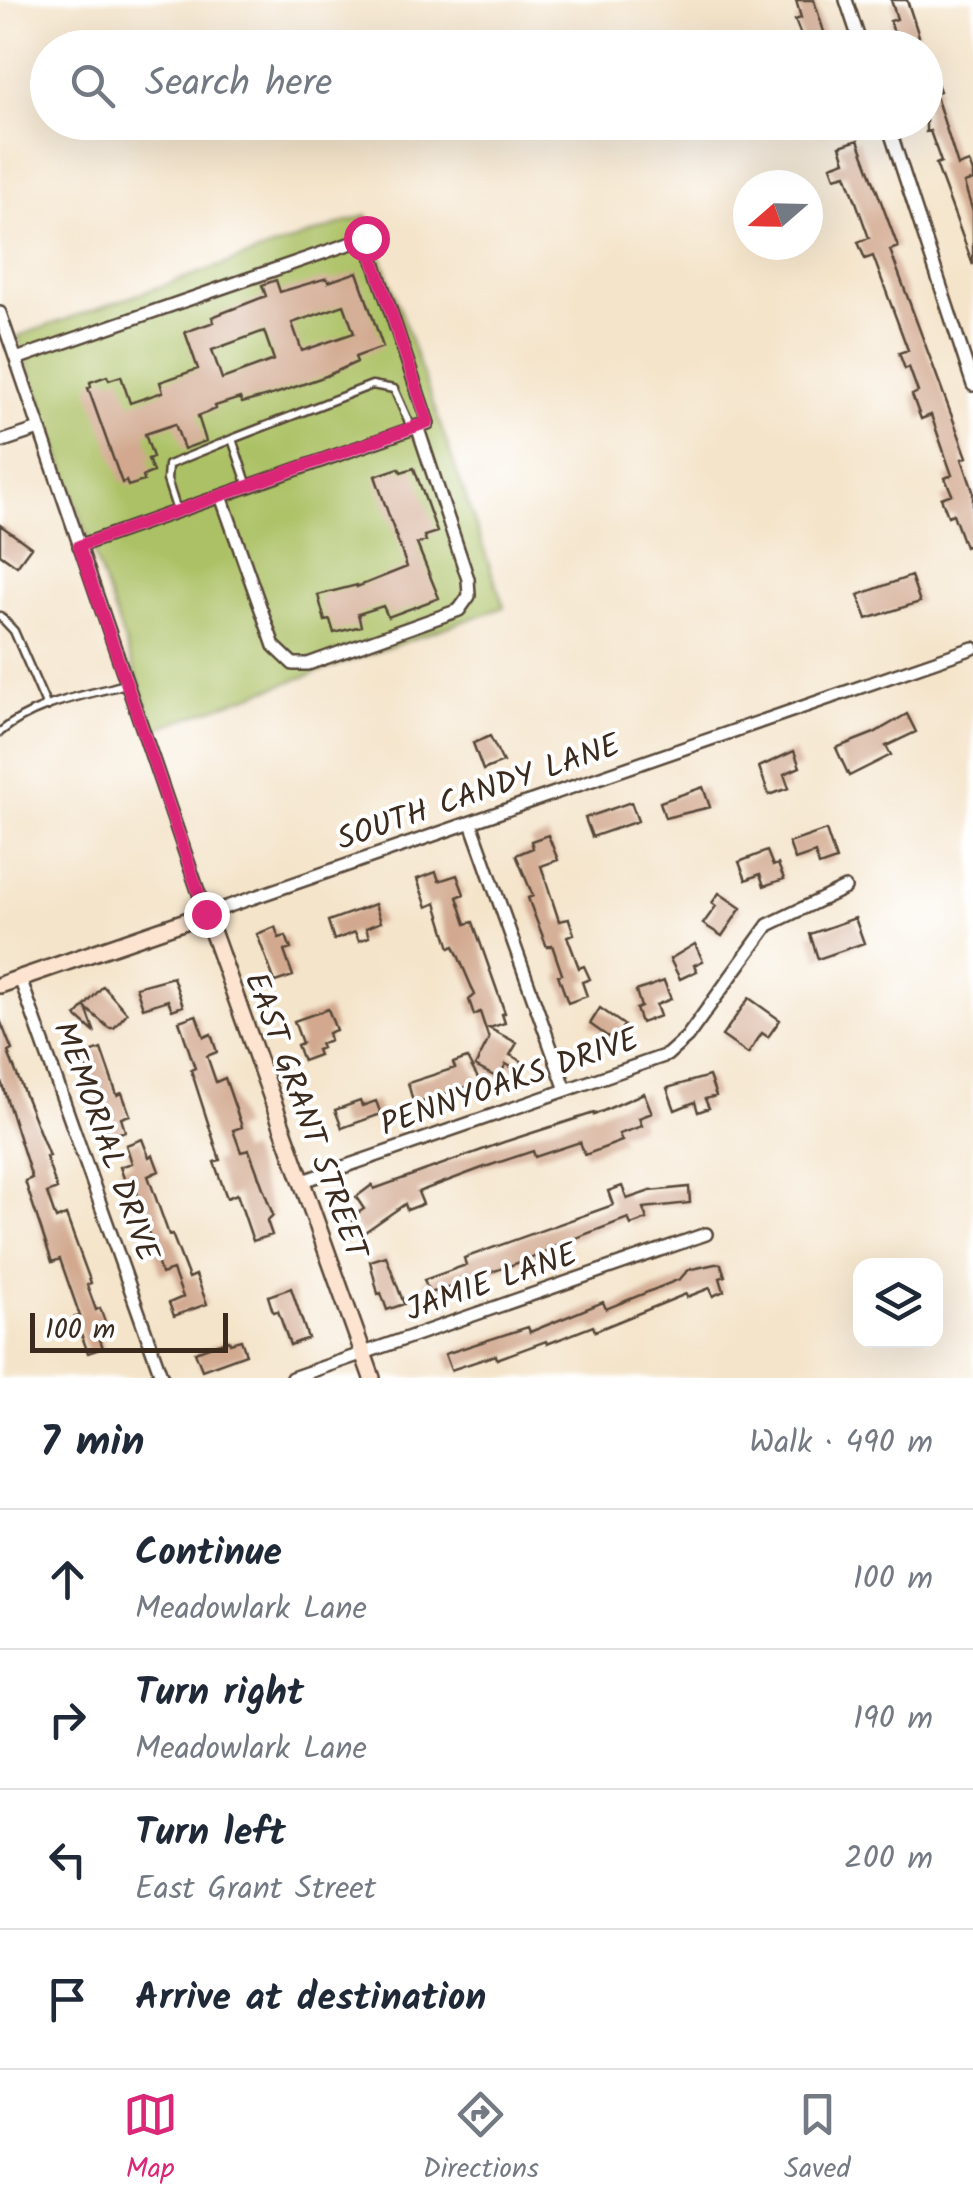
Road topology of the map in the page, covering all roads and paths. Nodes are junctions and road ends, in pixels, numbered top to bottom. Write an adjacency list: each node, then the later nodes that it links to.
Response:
1 (846, 0): 2 (street)
2 (856, 30)
3 (892, 140): 6 (street)
4 (0, 313): 5 (street, EAST GRANT STREET)
5 (16, 359): 7 (street); 8 (street, EAST GRANT STREET)
6 (973, 384)
7 (414, 427): 9 (lane); 11 (street); 12 (street)
8 (40, 429): 10 (street); 14 (street, EAST GRANT STREET)
9 (232, 439): 11 (lane); 13 (lane)
10 (0, 442)
11 (248, 486): 12 (street)
12 (220, 496): 13 (street)
13 (177, 511): 14 (street)
14 (79, 546): 17 (street, EAST GRANT STREET)
15 (0, 616): 18 (lane)
16 (973, 648): 20 (street, SOUTH CANDY LANE)
17 (126, 684): 18 (lane); 22 (street, EAST GRANT STREET)
18 (47, 707): 19 (lane)
19 (0, 732)
20 (471, 823): 22 (street, SOUTH CANDY LANE); 25 (street)
21 (845, 888): 25 (street, PENNYOAKS DRIVE)
22 (206, 914): 23 (main road, SOUTH CANDY LANE); 26 (main road, EAST GRANT STREET)
23 (20, 978): 24 (main road, SOUTH CANDY LANE); 29 (street, MEMORIAL DRIVE)
24 (0, 985)
25 (566, 1090): 26 (street, PENNYOAKS DRIVE)
26 (303, 1181): 28 (main road, EAST GRANT STREET)
27 (706, 1234): 28 (street, JAMIE LANE)
28 (364, 1354): 30 (street, JAMIE LANE); 31 (main road, EAST GRANT STREET)
29 (162, 1378)
30 (292, 1378)
31 (372, 1378)

